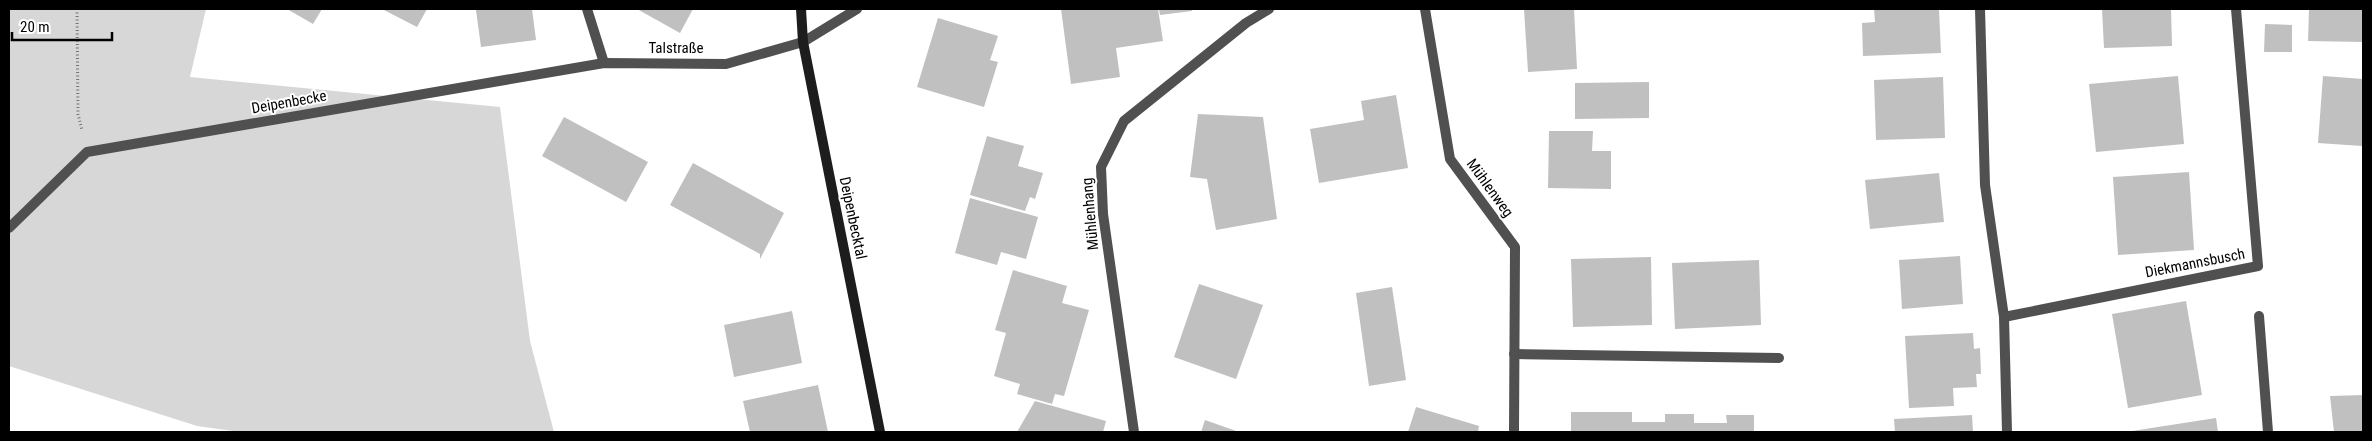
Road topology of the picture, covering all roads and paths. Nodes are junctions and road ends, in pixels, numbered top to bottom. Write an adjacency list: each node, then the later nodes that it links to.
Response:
1 (77, 9): 11 (path)
2 (587, 9): 10 (street)
3 (801, 9): 9 (main road, Deipenbecktal)
4 (857, 9): 9 (street, Talstraße)
5 (1269, 9): 18 (street, Mühlenhang)
6 (1425, 9): 15 (street, Mühlenweg)
7 (1980, 9): 14 (street)
8 (2236, 9): 14 (street, Diekmannsbusch)
9 (802, 42): 10 (street, Talstraße); 17 (main road, Deipenbecktal)
10 (604, 63): 11 (street, Deipenbecke)
11 (87, 152): 12 (street)
12 (9, 228)
13 (2259, 316): 21 (street)
14 (2004, 317): 20 (street)
15 (1514, 354): 16 (street); 19 (street, Mühlenweg)
16 (1779, 358)
17 (880, 432)
18 (1134, 432)
19 (1514, 432)
20 (2007, 432)
21 (2268, 432)

